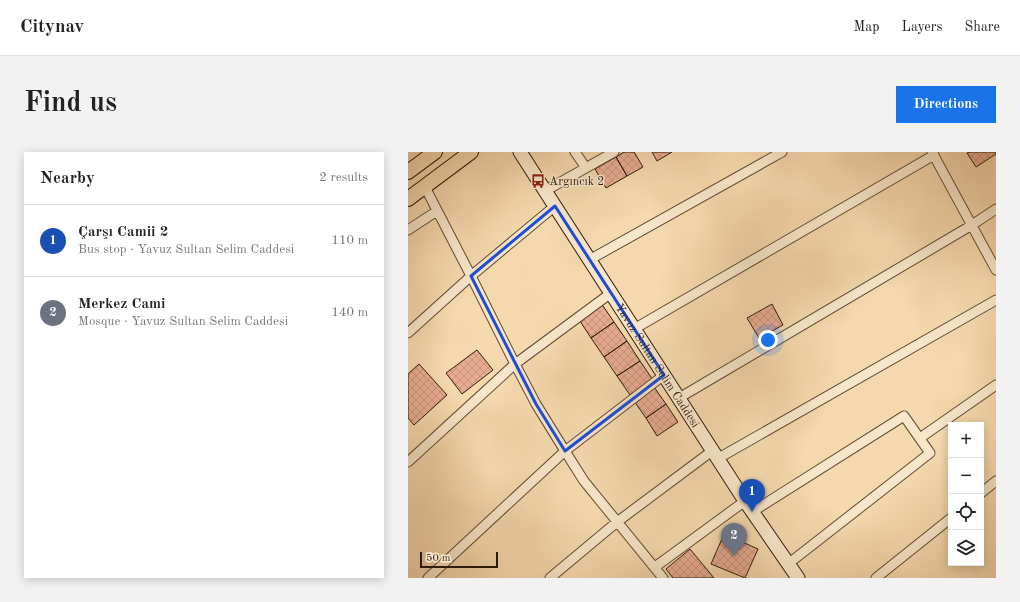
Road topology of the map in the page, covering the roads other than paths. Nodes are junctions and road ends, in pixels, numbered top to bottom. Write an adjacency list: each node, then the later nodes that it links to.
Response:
1 (471, 152): 10 (main road)
2 (520, 152): 11 (main road, Yavuz Sultan Selim Caddesi)
3 (575, 152): 8 (street)
4 (614, 152): 8 (street)
5 (782, 152): 18 (street)
6 (933, 154): 16 (street); 23 (street)
7 (426, 155): 9 (main road)
8 (586, 168): 11 (street)
9 (408, 172)
10 (425, 187): 12 (main road); 15 (street)
11 (545, 192): 13 (main road, Yavuz Sultan Selim Caddesi)
12 (408, 199)
13 (555, 206): 18 (main road, Yavuz Sultan Selim Caddesi); 20 (street)
14 (996, 209): 16 (street)
15 (437, 211): 17 (street); 20 (street)
16 (972, 225): 19 (street); 28 (street)
17 (408, 230)
18 (589, 260): 21 (main road, Yavuz Sultan Selim Caddesi)
19 (996, 270)
20 (471, 276): 24 (street); 25 (street)
21 (611, 293): 23 (main road, Yavuz Sultan Selim Caddesi); 25 (street)
22 (996, 300): 31 (street)
23 (634, 329): 26 (main road, Yavuz Sultan Selim Caddesi)
24 (408, 332)
25 (515, 364): 30 (street); 32 (street)
26 (664, 375): 28 (main road, Yavuz Sultan Selim Caddesi); 30 (street)
27 (996, 385): 29 (street)
28 (678, 398): 31 (main road, Yavuz Sultan Selim Caddesi)
29 (920, 438): 36 (street); 39 (street)
30 (565, 451): 38 (street); 42 (street)
31 (715, 455): 35 (main road, Yavuz Sultan Selim Caddesi); 38 (street)
32 (408, 462)
33 (996, 481): 34 (street)
34 (984, 491)
35 (744, 501): 36 (main road, Yavuz Sultan Selim Caddesi); 40 (street)
36 (752, 512): 39 (main road, Yavuz Sultan Selim Caddesi)
37 (948, 520): 45 (street)
38 (617, 522): 40 (street); 43 (street)
39 (788, 564): 44 (main road, Yavuz Sultan Selim Caddesi)
40 (655, 567): 41 (street)
41 (661, 577)
42 (428, 578)
43 (550, 578)
44 (798, 578)
45 (876, 578)

